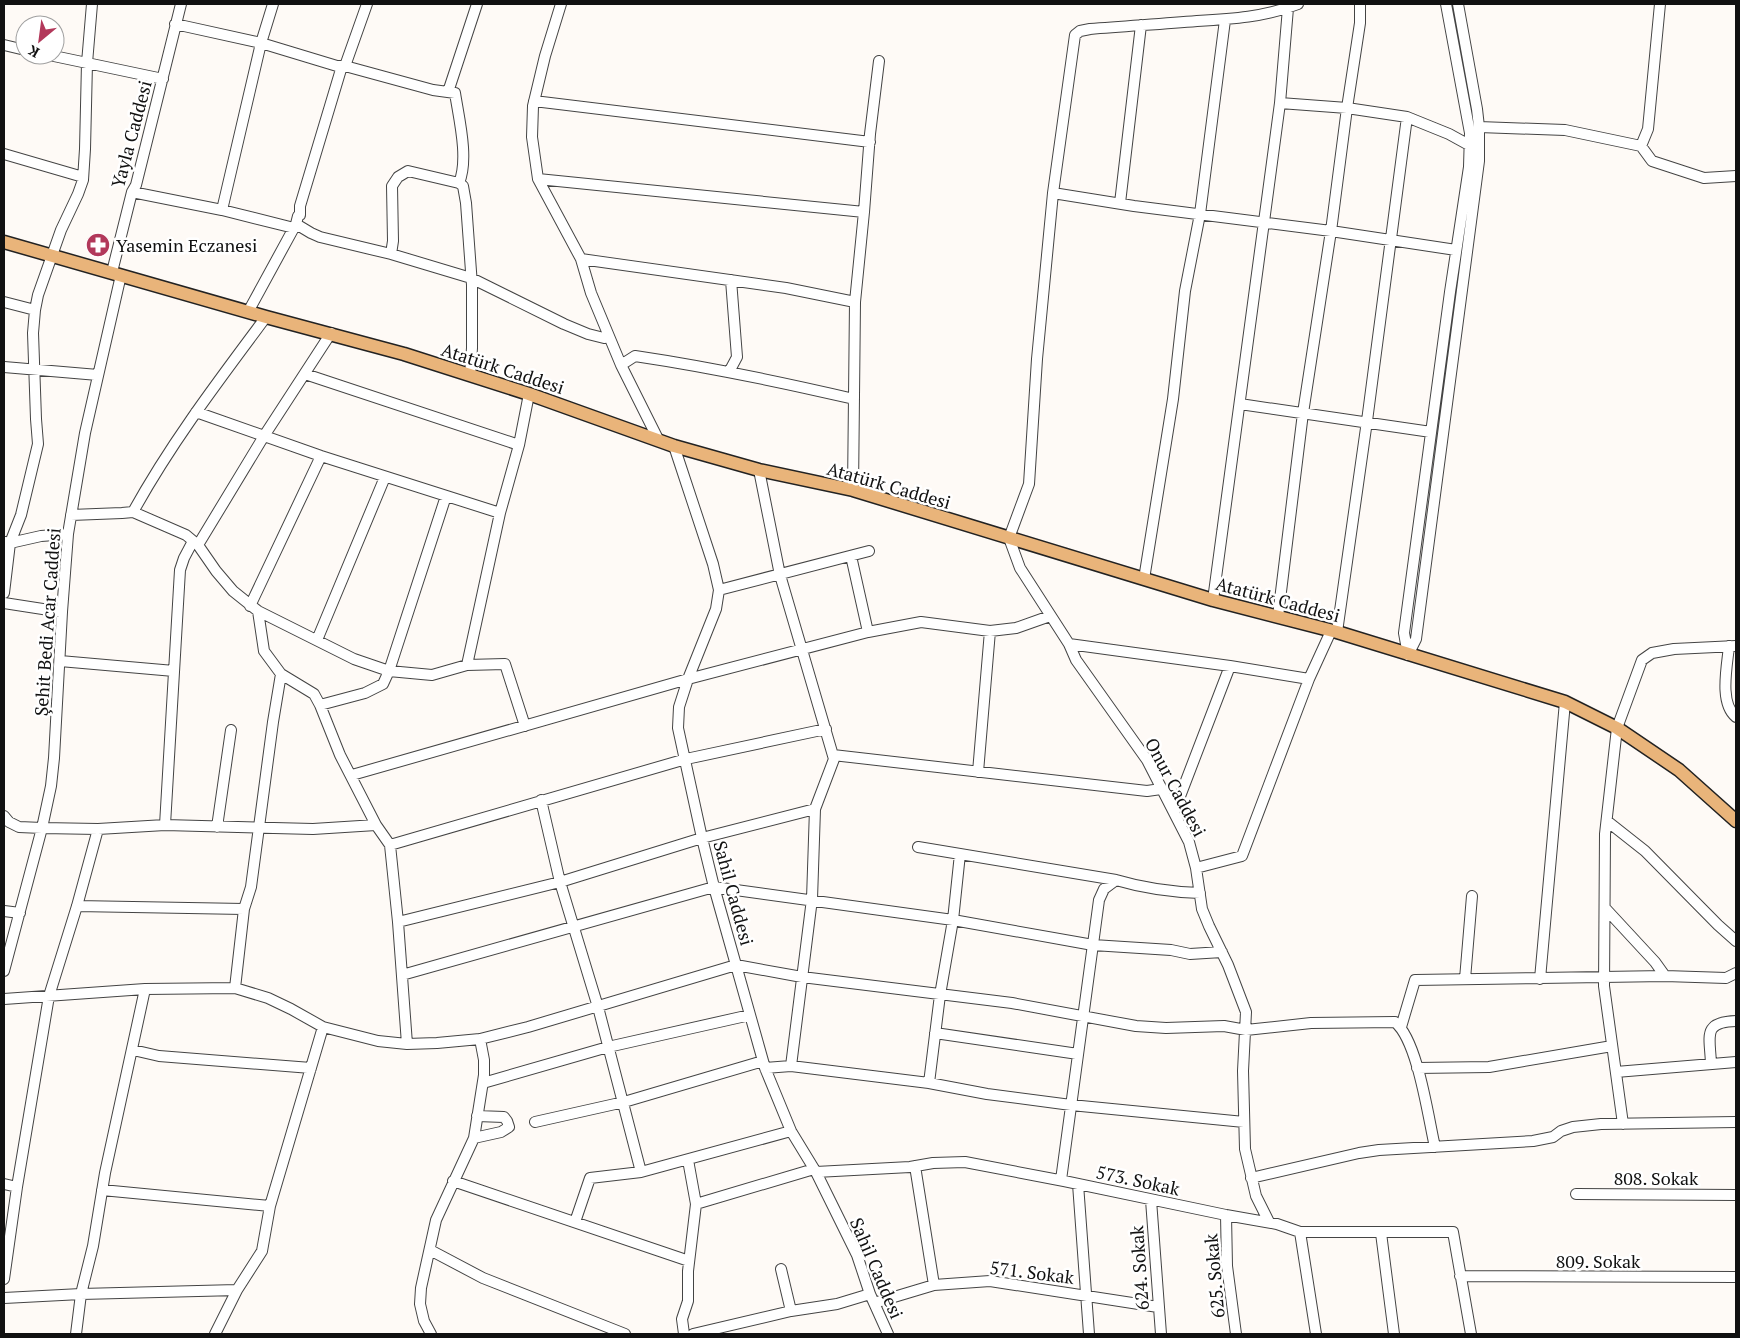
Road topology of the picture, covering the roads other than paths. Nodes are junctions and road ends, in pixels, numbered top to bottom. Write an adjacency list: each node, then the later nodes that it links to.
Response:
1 (92, 4): 19 (street)
2 (180, 4): 14 (street, Yayla Caddesi)
3 (273, 4): 16 (street)
4 (366, 4): 20 (street)
5 (477, 4): 22 (street)
6 (561, 4): 23 (street)
7 (1298, 4): 12 (street)
8 (1360, 4): 25 (street)
9 (1446, 4): 29 (street)
10 (1458, 4): 27 (street)
11 (1660, 4): 30 (street)
12 (1288, 8): 13 (street); 24 (street)
13 (1225, 20): 15 (street); 41 (street)
14 (175, 24): 16 (street); 21 (street, Yayla Caddesi)
15 (1141, 26): 37 (street); 38 (street)
16 (261, 43): 20 (street); 39 (street)
17 (65, 58): 19 (street)
18 (879, 61): 28 (street)
19 (87, 63): 21 (street); 33 (street)
20 (344, 66): 22 (street); 43 (street)
21 (163, 78): 36 (street, Yayla Caddesi)
22 (448, 92): 35 (street)
23 (534, 101): 28 (street); 34 (street)
24 (1280, 103): 25 (street); 42 (street)
25 (1347, 108): 26 (street); 44 (street)
26 (1407, 117): 29 (street); 45 (street)
27 (1479, 127): 30 (street); 110 (street)
28 (870, 142): 40 (street)
29 (1469, 145): 47 (street)
30 (1642, 146): 32 (street)
31 (4, 154): 33 (street)
32 (1736, 176)
33 (83, 177): 49 (street)
34 (538, 179): 40 (street); 50 (street)
35 (459, 183): 48 (street); 52 (street)
36 (132, 192): 39 (street); 51 (street, Yayla Caddesi)
37 (1053, 193): 38 (street); 88 (street)
38 (1120, 203): 41 (street)
39 (222, 210): 43 (street)
40 (864, 212): 55 (street)
41 (1200, 214): 42 (street); 94 (street)
42 (1263, 222): 44 (street); 70 (street)
43 (295, 226): 48 (street); 57 (street)
44 (1331, 231): 45 (street); 72 (street)
45 (1390, 240): 47 (street); 73 (street)
46 (4, 242): 49 (main road, Atatürk Caddesi)
47 (1456, 250): 74 (street)
48 (390, 254): 52 (street)
49 (52, 255): 51 (main road, Atatürk Caddesi); 56 (street)
50 (581, 259): 53 (street); 60 (street)
51 (117, 274): 57 (main road, Atatürk Caddesi); 66 (street, Şehit Bedi Acar Caddesi)
52 (471, 278): 60 (street); 67 (street)
53 (731, 280): 55 (street); 64 (street)
54 (4, 302): 56 (street)
55 (855, 302): 69 (street)
56 (35, 310): 63 (street)
57 (248, 312): 58 (main road, Atatürk Caddesi)
58 (266, 317): 59 (main road, Atatürk Caddesi); 71 (street)
59 (331, 333): 65 (street); 67 (main road, Atatürk Caddesi)
60 (609, 337): 61 (street)
61 (621, 365): 64 (street); 76 (street)
62 (4, 367): 63 (street)
63 (35, 370): 66 (street); 89 (street)
64 (729, 372): 69 (street)
65 (305, 374): 75 (street); 77 (street)
66 (98, 375): 86 (street, Şehit Bedi Acar Caddesi)
67 (470, 376): 68 (main road, Atatürk Caddesi)
68 (529, 394): 76 (main road, Atatürk Caddesi); 77 (street)
69 (854, 399): 82 (street)
70 (1240, 404): 72 (street); 97 (street)
71 (196, 412): 75 (street); 84 (street)
72 (1303, 413): 73 (street); 102 (street)
73 (1367, 422): 74 (street); 105 (street)
74 (1431, 432): 110 (street)
75 (264, 436): 79 (street); 90 (street)
76 (660, 441): 78 (main road, Atatürk Caddesi)
77 (519, 445): 85 (street)
78 (674, 446): 80 (main road, Atatürk Caddesi); 95 (street, Sahil Caddesi)
79 (321, 456): 81 (street); 99 (street)
80 (759, 470): 82 (main road, Atatürk Caddesi); 93 (street)
81 (385, 477): 83 (street); 106 (street)
82 (853, 490): 88 (main road, Atatürk Caddesi)
83 (446, 496): 85 (street); 115 (street)
84 (134, 512): 86 (street); 90 (street)
85 (500, 513): 112 (street)
86 (71, 514): 87 (street, Şehit Bedi Acar Caddesi)
87 (68, 534): 89 (street); 100 (street, Şehit Bedi Acar Caddesi)
88 (1009, 538): 94 (main road, Atatürk Caddesi); 101 (street, Onur Caddesi)
89 (7, 542): 96 (street)
90 (196, 543): 99 (street); 114 (street)
91 (869, 551): 92 (street)
92 (851, 556): 93 (street); 104 (street)
93 (780, 575): 95 (street); 109 (street)
94 (1144, 579): 97 (main road, Atatürk Caddesi)
95 (719, 590): 117 (street, Sahil Caddesi)
96 (4, 593)
97 (1212, 600): 102 (main road, Atatürk Caddesi)
98 (4, 603): 100 (street)
99 (254, 608): 106 (street); 116 (street)
100 (62, 612): 111 (street, Şehit Bedi Acar Caddesi)
101 (1050, 616): 103 (street); 107 (street, Onur Caddesi)
102 (1278, 616): 105 (main road, Atatürk Caddesi)
103 (990, 631): 104 (street); 128 (street)
104 (868, 632): 109 (street)
105 (1334, 632): 110 (main road, Atatürk Caddesi); 118 (street)
106 (317, 640): 115 (street)
107 (1069, 644): 113 (street); 130 (street, Onur Caddesi)
108 (1733, 646): 121 (street); 123 (street)
109 (802, 650): 117 (street); 124 (street)
110 (1408, 655): 119 (main road, Atatürk Caddesi)
111 (60, 661): 114 (street); 140 (street, Şehit Bedi Acar Caddesi)
112 (467, 665): 115 (street); 122 (street)
113 (1230, 666): 118 (street); 133 (street)
114 (174, 671): 137 (street)
115 (389, 671): 120 (street)
116 (281, 674): 120 (street); 141 (street)
117 (688, 679): 122 (street); 127 (street, Sahil Caddesi)
118 (1309, 679): 147 (street)
119 (1565, 702): 123 (main road, Atatürk Caddesi); 173 (street)
120 (320, 705): 129 (street)
121 (1736, 717)
122 (525, 726): 129 (street)
123 (1617, 728): 135 (main road, Atatürk Caddesi); 136 (street)
124 (826, 729): 126 (street); 127 (street)
125 (231, 730): 139 (street)
126 (833, 755): 128 (street); 132 (street)
127 (686, 759): 131 (street); 143 (street, Sahil Caddesi)
128 (978, 772): 130 (street)
129 (352, 775): 138 (street)
130 (1161, 789): 133 (street, Onur Caddesi)
131 (541, 800): 144 (street); 149 (street)
132 (814, 809): 143 (street); 153 (street)
133 (1174, 812): 147 (street, Onur Caddesi)
134 (4, 816): 140 (street)
135 (1736, 820)
136 (1606, 821): 156 (street); 162 (street)
137 (164, 825): 139 (street); 142 (street)
138 (376, 825): 141 (street); 144 (street)
139 (217, 827): 141 (street)
140 (42, 828): 142 (street); 158 (street, Şehit Bedi Acar Caddesi)
141 (258, 828): 155 (street)
142 (98, 829): 154 (street)
143 (702, 838): 149 (street); 150 (street, Sahil Caddesi)
144 (390, 845): 160 (street)
145 (918, 847): 146 (street)
146 (960, 854): 148 (street); 159 (street)
147 (1196, 868): 151 (street, Onur Caddesi)
148 (1116, 880): 151 (street); 163 (street)
149 (560, 882): 160 (street); 161 (street)
150 (714, 887): 153 (street); 161 (street); 165 (street, Sahil Caddesi)
151 (1200, 893): 164 (street, Onur Caddesi)
152 (1472, 896): 172 (street)
153 (812, 899): 159 (street); 169 (street)
154 (78, 906): 155 (street); 177 (street)
155 (244, 908): 174 (street)
156 (1605, 908): 170 (street); 171 (street)
157 (4, 911): 158 (street)
158 (20, 912): 166 (street, Şehit Bedi Acar Caddesi)
159 (953, 920): 163 (street); 176 (street)
160 (398, 922): 168 (street)
161 (574, 926): 168 (street); 179 (street)
162 (1736, 941)
163 (1092, 945): 164 (street); 181 (street)
164 (1222, 952): 185 (street, Onur Caddesi)
165 (736, 965): 169 (street); 179 (street); 180 (street, Sahil Caddesi)
166 (4, 970)
167 (1736, 973): 170 (street)
168 (402, 975): 188 (street)
169 (802, 976): 176 (street); 196 (street)
170 (1665, 976): 171 (street)
171 (1604, 978): 173 (street); 189 (street)
172 (1465, 979): 173 (street); 184 (street)
173 (1540, 979)
174 (235, 988): 175 (street); 183 (street)
175 (145, 989): 177 (street); 191 (street)
176 (940, 995): 181 (street); 186 (street)
177 (48, 996): 178 (street); 221 (street)
178 (4, 999)
179 (598, 1006): 187 (street); 190 (street)
180 (750, 1014): 190 (street); 195 (street, Sahil Caddesi)
181 (1083, 1015): 185 (street); 192 (street)
182 (1736, 1021): 194 (street)
183 (324, 1027): 188 (street); 197 (street)
184 (1401, 1027): 185 (street); 198 (street)
185 (1246, 1030): 206 (street, Onur Caddesi)
186 (935, 1033): 192 (street); 201 (street)
187 (480, 1039): 188 (street); 200 (street)
188 (407, 1044)
189 (1612, 1046): 198 (street); 199 (street)
190 (608, 1047): 200 (street); 202 (street)
191 (133, 1050): 197 (street); 222 (street)
192 (1078, 1054): 203 (street)
193 (1736, 1062): 194 (street)
194 (1711, 1064): 199 (street)
195 (764, 1065): 196 (street); 202 (street); 209 (street, Sahil Caddesi)
196 (791, 1066): 201 (street)
197 (311, 1068): 227 (street)
198 (1418, 1068): 211 (street)
199 (1616, 1072): 208 (street)
200 (483, 1083): 204 (street)
201 (930, 1083): 203 (street)
202 (624, 1102): 205 (street); 215 (street)
203 (1071, 1105): 206 (street); 217 (street)
204 (477, 1116): 210 (street); 210 (street)
205 (535, 1122)
206 (1244, 1122): 216 (street, Onur Caddesi)
207 (1736, 1122): 208 (street)
208 (1623, 1124): 211 (street)
209 (791, 1131): 212 (street); 214 (street, Sahil Caddesi)
210 (474, 1138): 218 (street)
211 (1435, 1147): 216 (street)
212 (688, 1160): 215 (street); 226 (street)
213 (915, 1166): 214 (street, 573. Sokak); 217 (street, 573. Sokak); 239 (street)
214 (815, 1170): 226 (street, 573. Sokak); 244 (street, Sahil Caddesi)
215 (641, 1172): 229 (street)
216 (1251, 1178): 230 (street, Onur Caddesi)
217 (1061, 1180): 220 (street, 573. Sokak)
218 (454, 1181): 229 (street); 233 (street)
219 (4, 1184): 221 (street)
220 (1078, 1184): 225 (street, 573. Sokak); 242 (street)
221 (17, 1187): 238 (street)
222 (102, 1190): 227 (street); 241 (street)
223 (1576, 1194): 224 (street, 808. Sokak)
224 (1736, 1195)
225 (1151, 1200): 228 (street, 573. Sokak); 245 (street, 624. Sokak)
226 (696, 1204): 234 (street)
227 (270, 1206): 240 (street)
228 (1226, 1215): 230 (street, 573. Sokak); 258 (street, 625. Sokak)
229 (575, 1222): 234 (street)
230 (1269, 1222): 231 (street, 573. Sokak)
231 (1300, 1232): 232 (street, 573. Sokak); 259 (street)
232 (1381, 1232): 236 (street, 573. Sokak); 260 (street)
233 (430, 1250): 250 (street); 251 (street)
234 (689, 1262): 252 (street)
235 (781, 1269): 246 (street)
236 (1460, 1276): 237 (street, 809. Sokak); 261 (street)
237 (1736, 1277)
238 (4, 1279)
239 (934, 1285): 242 (street, 571. Sokak); 244 (street, 571. Sokak)
240 (237, 1290): 241 (street); 249 (street)
241 (81, 1294): 243 (street); 248 (street)
242 (1085, 1295): 245 (street, 571. Sokak); 256 (street)
243 (4, 1298)
244 (872, 1298): 246 (street, 571. Sokak); 255 (street, Sahil Caddesi)
245 (1158, 1306): 257 (street, 624. Sokak)
246 (791, 1311): 247 (street, 571. Sokak)
247 (738, 1323): 253 (street, 571. Sokak); 254 (street)
248 (76, 1334)
249 (215, 1334)
250 (431, 1334)
251 (625, 1334)
252 (684, 1334)
253 (693, 1334)
254 (733, 1334)
255 (888, 1334)
256 (1088, 1334)
257 (1161, 1334)
258 (1236, 1334)
259 (1316, 1334)
260 (1394, 1334)
261 (1471, 1334)

